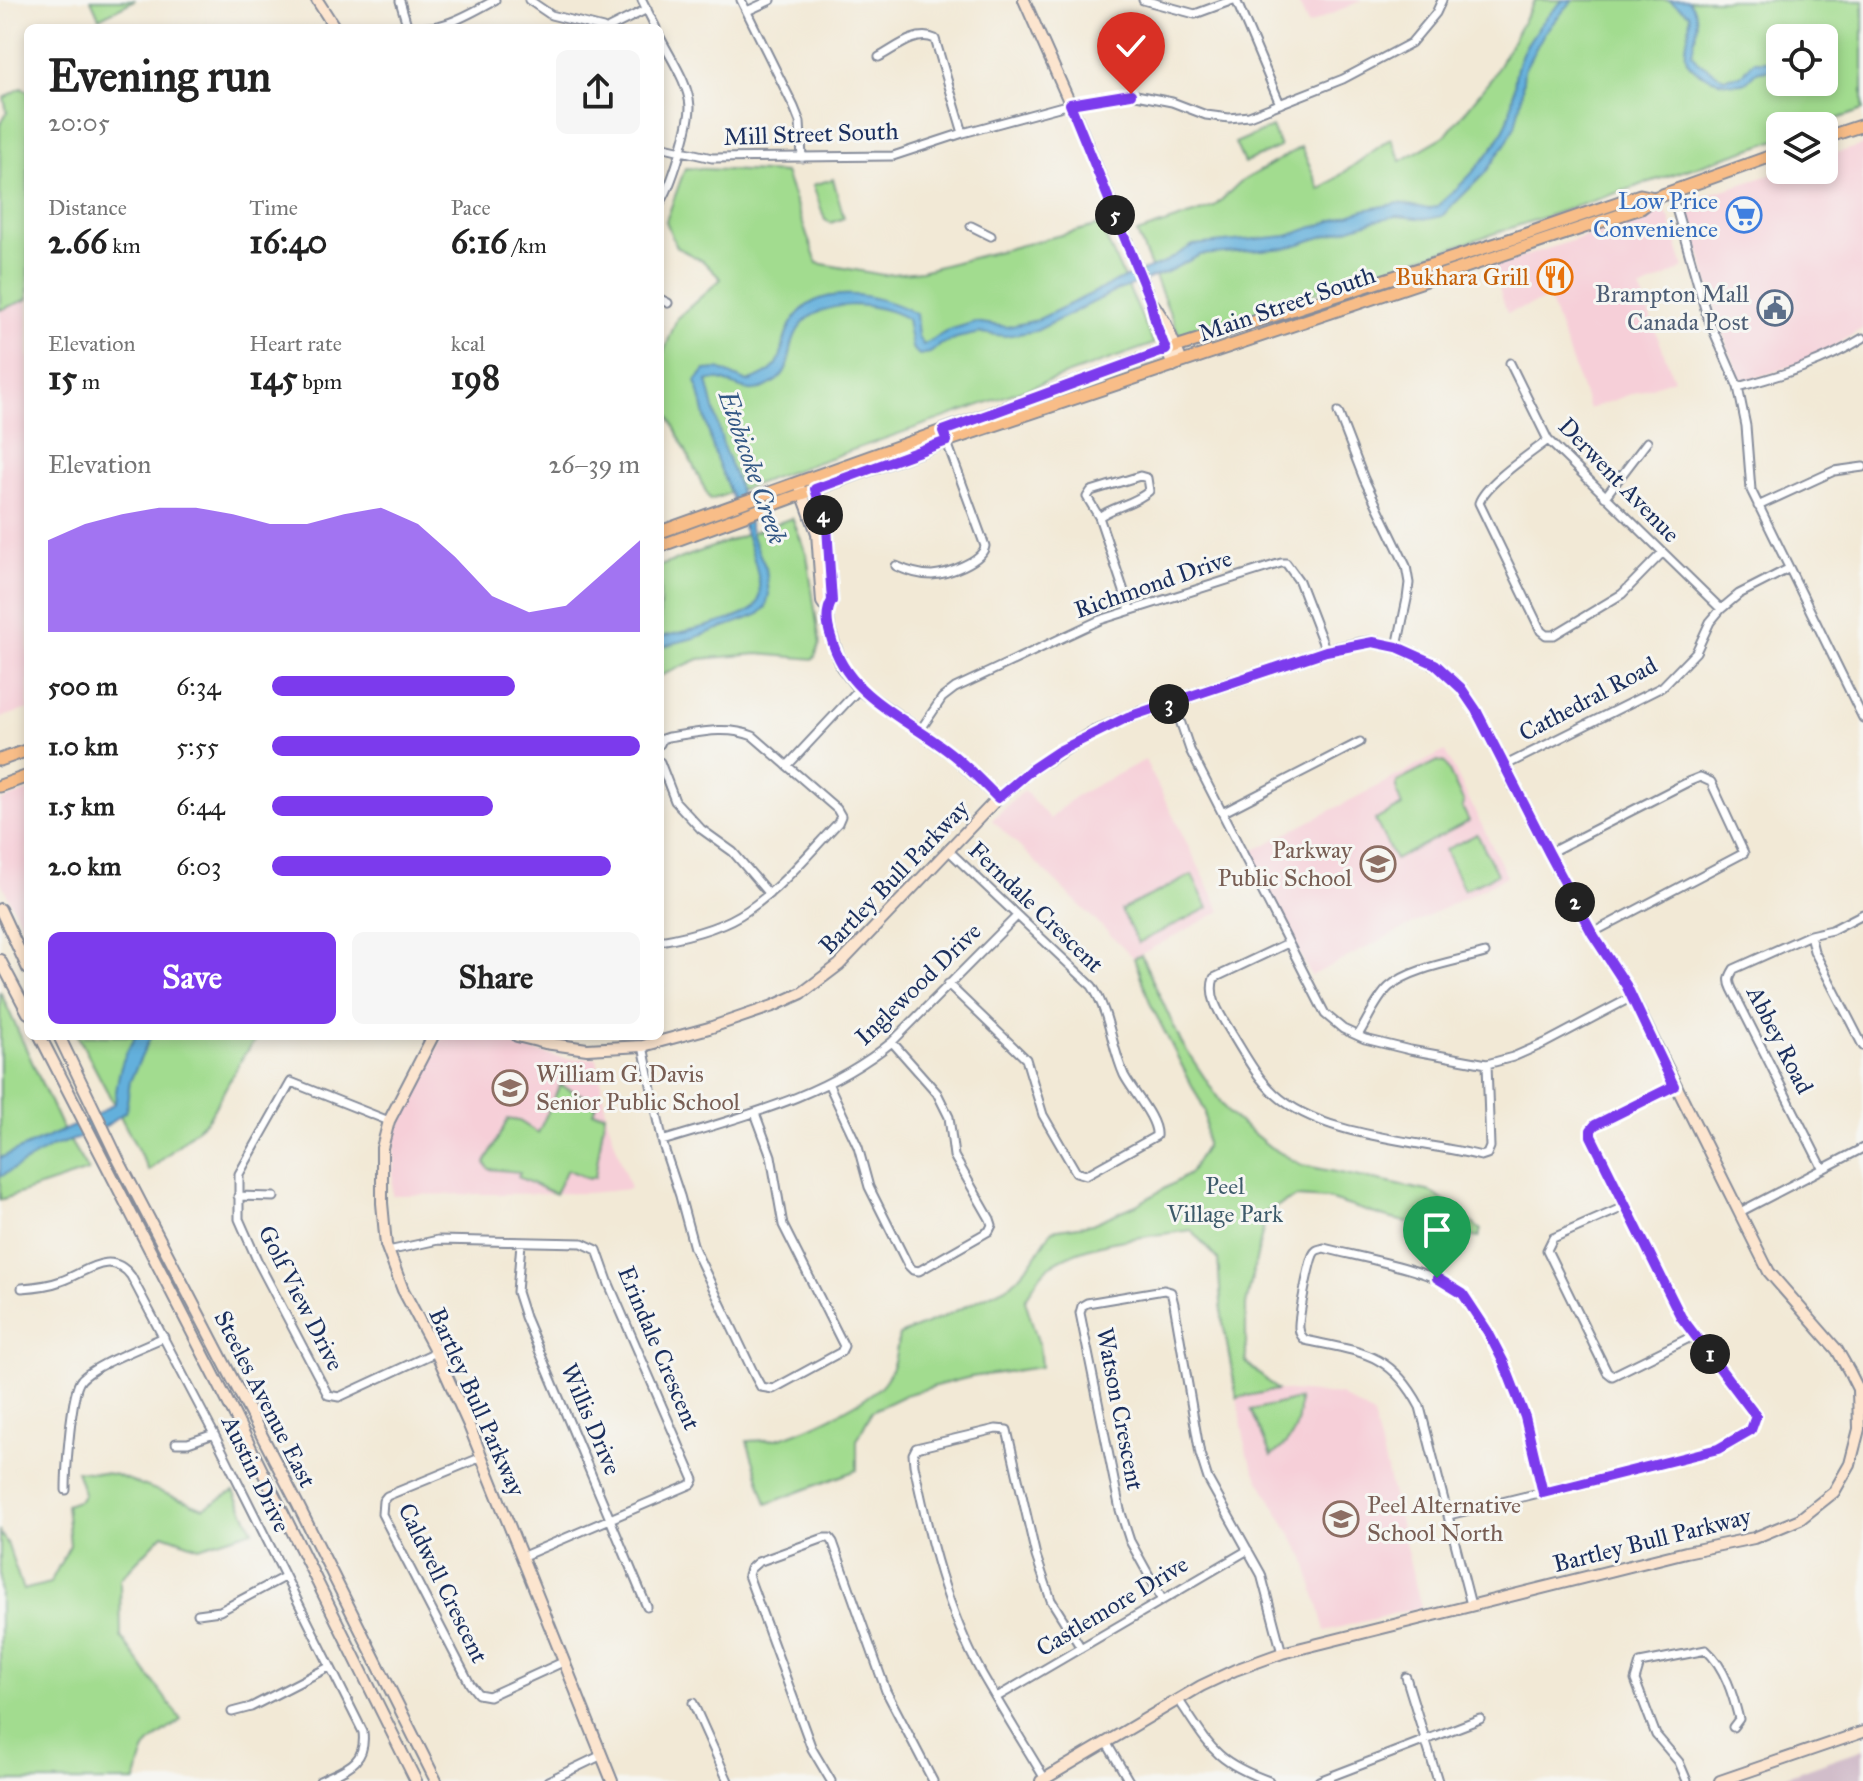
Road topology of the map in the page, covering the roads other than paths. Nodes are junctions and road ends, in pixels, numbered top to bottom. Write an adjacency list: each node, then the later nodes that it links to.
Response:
1 (317, 0): 14 (street)
2 (495, 0): 16 (street)
3 (529, 0): 17 (street)
4 (642, 0): 12 (street)
5 (741, 0): 13 (street)
6 (771, 0): 13 (street)
7 (1024, 0): 22 (street)
8 (1143, 0): 9 (street)
9 (1234, 0): 23 (street)
10 (1442, 0): 23 (street, Mill Street South)
11 (400, 1): 15 (street)
12 (647, 9): 18 (street); 19 (street)
13 (747, 11): 29 (street)
14 (332, 24)
15 (407, 24)
16 (437, 24)
17 (587, 24)
18 (617, 24)
19 (654, 24)
20 (664, 46): 28 (street)
21 (879, 57): 25 (street)
22 (1070, 104): 23 (street, Mill Street South); 25 (street, Mill Street South); 37 (street)
23 (1280, 104)
24 (1863, 125): 26 (main road)
25 (963, 133): 29 (street, Mill Street South)
26 (1838, 133)
27 (664, 147): 28 (street, Mill Street South)
28 (680, 150): 29 (street, Mill Street South); 32 (street)
29 (802, 158)
30 (1766, 158): 31 (main road, Main Street South)
31 (1671, 191): 33 (main road, Main Street South); 40 (street)
32 (664, 195)
33 (1654, 198): 37 (main road, Main Street South); 39 (main road, Main Street South)
34 (971, 226): 35 (street)
35 (991, 236)
36 (1863, 338): 40 (street)
37 (1171, 348): 39 (street); 42 (main road, Main Street South)
38 (1510, 363): 43 (street, Derwent Avenue)
39 (1178, 364): 42 (main road, Main Street South)
40 (1738, 387): 49 (street)
41 (1338, 412): 60 (street)
42 (945, 436): 46 (main road, Main Street South); 55 (street)
43 (1548, 440): 48 (street, Derwent Avenue); 54 (street)
44 (1647, 442): 48 (street)
45 (1863, 467): 49 (street)
46 (814, 484): 47 (main road, Main Street South); 57 (street)
47 (800, 488): 50 (main road, Main Street South); 57 (street)
48 (1605, 497): 54 (street, Derwent Avenue)
49 (1758, 506): 56 (street)
50 (720, 517): 52 (main road, Main Street South); 53 (main road, Main Street South)
51 (1099, 517): 51 (street); 58 (street)
52 (664, 531)
53 (664, 544)
54 (1662, 553): 59 (street, Derwent Avenue)
55 (896, 566)
56 (1788, 569): 59 (street, Cathedral Road); 64 (street)
57 (827, 609): 62 (street)
58 (1130, 609): 61 (street, Richmond Drive); 65 (street, Richmond Drive)
59 (1721, 609): 70 (street, Cathedral Road)
60 (1397, 647): 61 (street, Bartley Bull Parkway); 70 (street, Bartley Bull Parkway)
61 (1326, 651): 63 (street, Bartley Bull Parkway)
62 (859, 689): 65 (street); 71 (street)
63 (1174, 703): 75 (street, Bartley Bull Parkway); 76 (street)
64 (1863, 718)
65 (919, 732): 75 (street)
66 (664, 738): 71 (street)
67 (1360, 742): 76 (street)
68 (24, 751): 69 (main road)
69 (0, 760)
70 (1506, 765): 78 (street, Bartley Bull Parkway)
71 (787, 766): 79 (street)
72 (664, 772): 79 (street)
73 (24, 777): 74 (main road)
74 (0, 786)
75 (998, 798): 77 (street, Bartley Bull Parkway)
76 (1222, 813): 86 (street)
77 (948, 850): 82 (street, Ferndale Crescent); 99 (street, Bartley Bull Parkway)
78 (1549, 853): 83 (street, Bartley Bull Parkway); 83 (street)
79 (769, 894): 85 (street)
80 (0, 909): 89 (street)
81 (1863, 914): 84 (street, Abbey Road)
82 (1017, 916): 90 (street, Inglewood Drive); 90 (street, Ferndale Crescent)
83 (1592, 933): 91 (street, Bartley Bull Parkway)
84 (1810, 935): 100 (street); 108 (street, Abbey Road)
85 (664, 940)
86 (1288, 943): 93 (street); 101 (street)
87 (1485, 953): 93 (street)
88 (0, 960): 92 (street)
89 (24, 960)
90 (948, 984): 98 (street, Inglewood Drive)
91 (1632, 997): 101 (street); 103 (street, Bartley Bull Parkway)
92 (24, 1005)
93 (1358, 1035): 101 (street)
94 (42, 1040): 151 (street, Steeles Avenue East)
95 (61, 1040): 152 (street, Steeles Avenue East)
96 (431, 1040): 105 (street, Bartley Bull Parkway)
97 (533, 1040): 99 (street, Bartley Bull Parkway)
98 (892, 1042): 102 (street, Inglewood Drive); 102 (street)
99 (643, 1046): 106 (street)
100 (1863, 1046)
101 (1487, 1064)
102 (829, 1085): 104 (street, Inglewood Drive)
103 (1674, 1086): 111 (street); 112 (street, Bartley Bull Parkway)
104 (755, 1113): 106 (street, Inglewood Drive); 106 (street)
105 (389, 1121): 109 (street, Golf View Drive); 114 (street, Bartley Bull Parkway)
106 (662, 1141)
107 (1863, 1148): 108 (street)
108 (1823, 1169): 112 (street)
109 (238, 1196): 110 (street, Golf View Drive); 118 (street, Golf View Drive)
110 (274, 1197)
111 (1626, 1206): 116 (street); 116 (street)
112 (1740, 1212): 121 (street, Bartley Bull Parkway)
113 (521, 1243): 114 (street, Erindale Crescent); 126 (street, Willis Drive); 126 (street, Erindale Crescent)
114 (388, 1251): 118 (street, Bartley Bull Parkway)
115 (22, 1288): 117 (street, Austin Drive)
116 (1695, 1335): 124 (street)
117 (164, 1337): 119 (street, Austin Drive); 123 (street)
118 (436, 1352): 122 (street, Bartley Bull Parkway)
119 (214, 1434): 120 (street); 129 (street, Austin Drive)
120 (176, 1443)
121 (1860, 1445): 131 (street, Bartley Bull Parkway)
122 (482, 1457): 128 (street, Bartley Bull Parkway); 136 (street, Caldwell Crescent)
123 (66, 1490)
124 (1543, 1493): 125 (street); 125 (street)
125 (1449, 1515): 131 (street)
126 (612, 1519): 128 (street, Erindale Crescent); 132 (street, Willis Drive)
127 (1248, 1550): 130 (street, Castlemore Drive); 130 (street, Watson Crescent); 135 (street, Watson Crescent)
128 (521, 1557): 136 (street, Bartley Bull Parkway)
129 (284, 1577): 133 (street); 137 (street, Austin Drive)
130 (1162, 1599): 134 (street, Castlemore Drive)
131 (1471, 1605): 135 (street, Bartley Bull Parkway)
132 (647, 1607)
133 (198, 1614)
134 (1081, 1648): 139 (street, Castlemore Drive); 139 (street)
135 (1282, 1653): 140 (street, Bartley Bull Parkway)
136 (563, 1662): 148 (street, Bartley Bull Parkway)
137 (329, 1667): 142 (street); 150 (street, Austin Drive)
138 (1406, 1677): 146 (street)
139 (997, 1697): 149 (street)
140 (1178, 1699): 147 (street, Bartley Bull Parkway); 159 (street)
141 (693, 1703): 155 (street)
142 (232, 1712)
143 (1480, 1719): 146 (street)
144 (1733, 1727): 162 (street)
145 (1863, 1732): 163 (street)
146 (1426, 1740): 160 (street); 161 (street)
147 (1106, 1742): 149 (street, Bartley Bull Parkway); 158 (street)
148 (600, 1756): 153 (street); 154 (street, Bartley Bull Parkway)
149 (1043, 1780)
150 (320, 1781)
151 (416, 1781)
152 (436, 1781)
153 (548, 1781)
154 (612, 1781)
155 (728, 1781)
156 (831, 1781): 157 (street)
157 (933, 1781)
158 (1129, 1781)
159 (1269, 1781)
160 (1319, 1781)
161 (1438, 1781)
162 (1687, 1781)
163 (1720, 1781)

